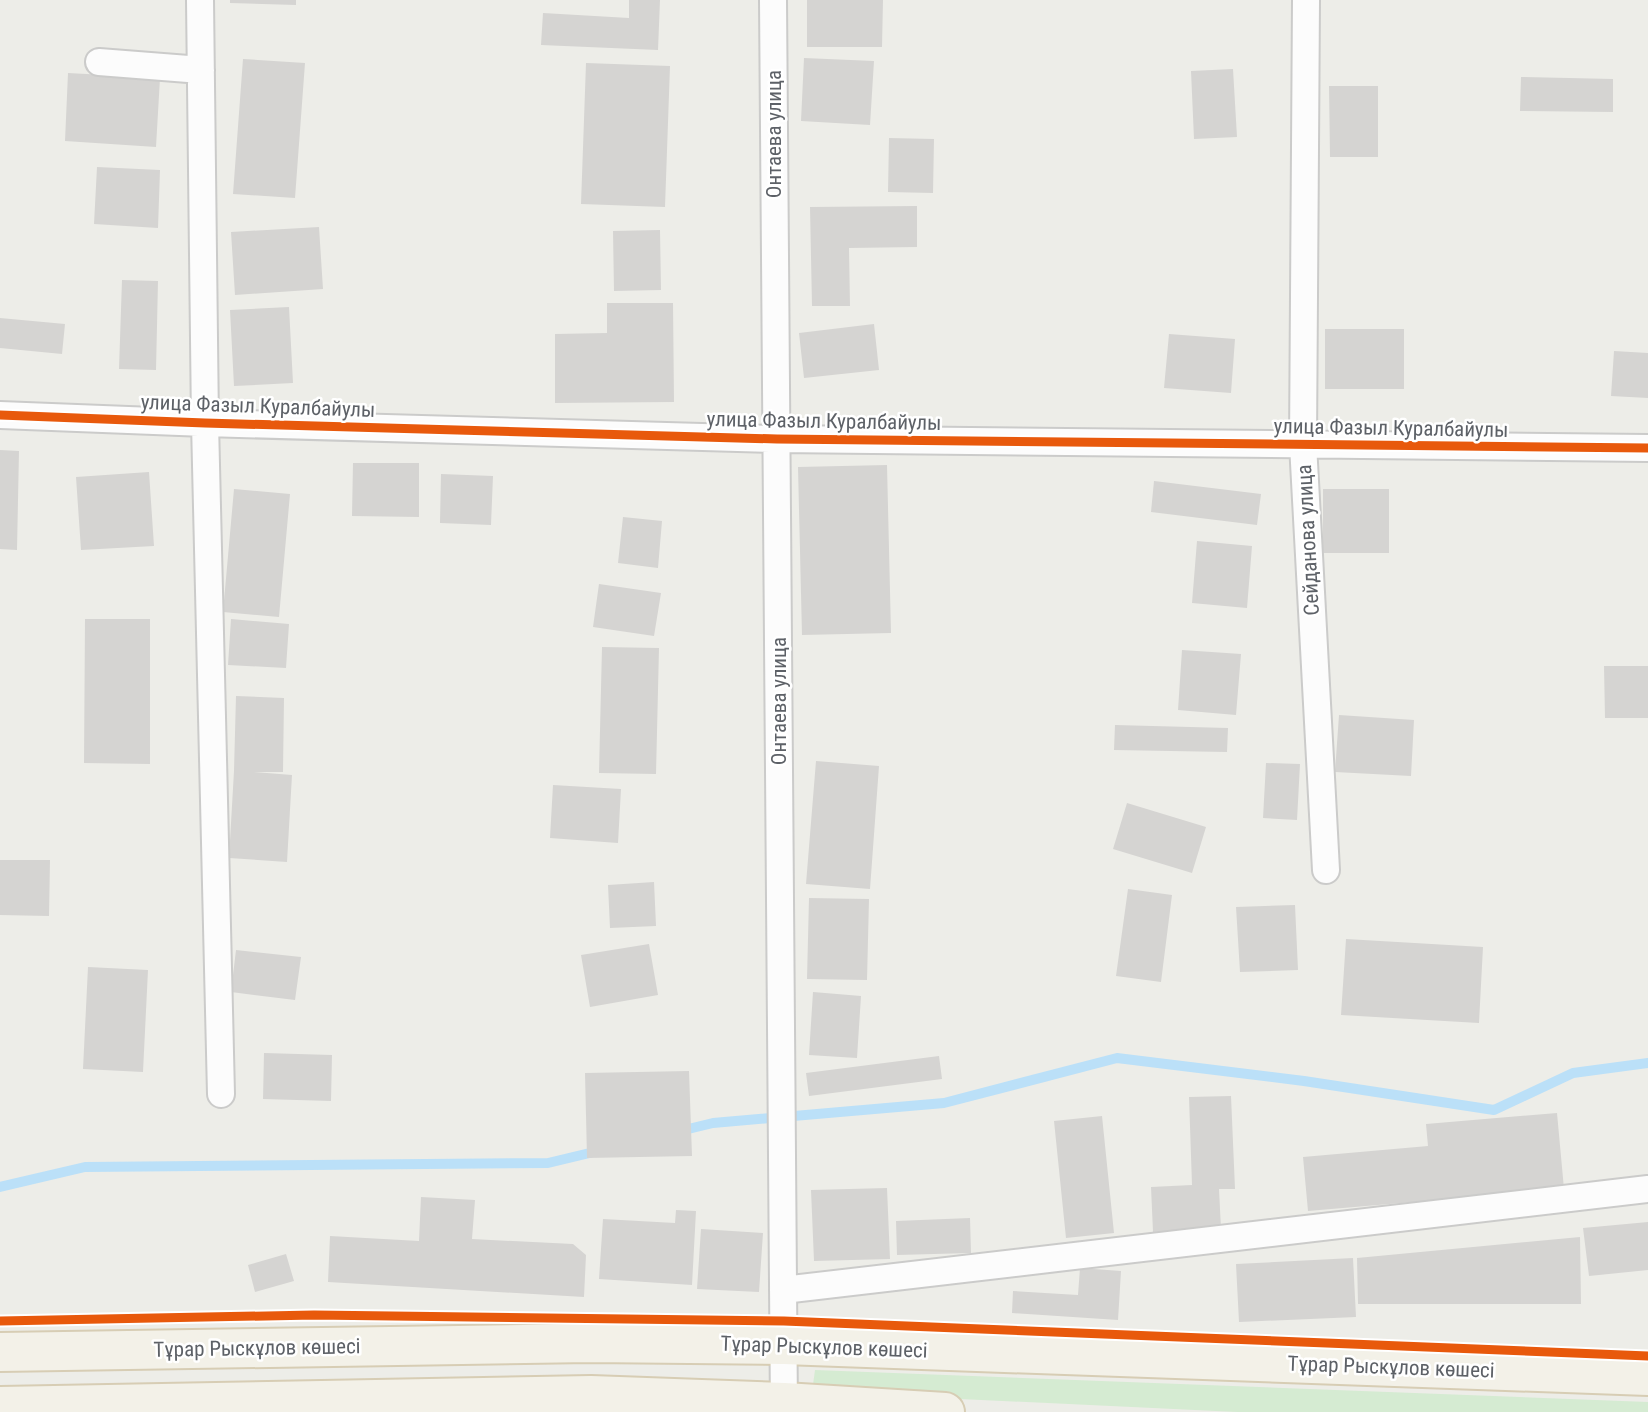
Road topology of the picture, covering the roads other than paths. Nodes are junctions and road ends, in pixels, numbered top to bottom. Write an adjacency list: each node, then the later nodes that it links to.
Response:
1 (200, 0): 5 (street)
2 (773, 0): 8 (street, Онтаева улица)
3 (1306, 0): 9 (street, Сейданова улица)
4 (99, 62): 5 (street)
5 (201, 70): 7 (street)
6 (0, 415): 7 (street, улица Фазыл Куралбайулы)
7 (205, 422): 8 (street, улица Фазыл Куралбайулы); 12 (street)
8 (777, 439): 9 (street, улица Фазыл Куралбайулы); 14 (street, Онтаева улица)
9 (1303, 444): 10 (street, улица Фазыл Куралбайулы); 11 (street, Сейданова улица)
10 (1648, 448)
11 (1326, 870)
12 (221, 1094)
13 (1648, 1189): 14 (street)
14 (783, 1290): 15 (street, Онтаева улица)
15 (784, 1345): 16 (main road, Тұрар Рыскұлов көшесі); 17 (main road, Тұрар Рыскұлов көшесі); 19 (street, Онтаева улица)
16 (0, 1352)
17 (1648, 1376)
18 (0, 1406): 19 (main road)
19 (784, 1407): 20 (main road)
20 (945, 1412)

